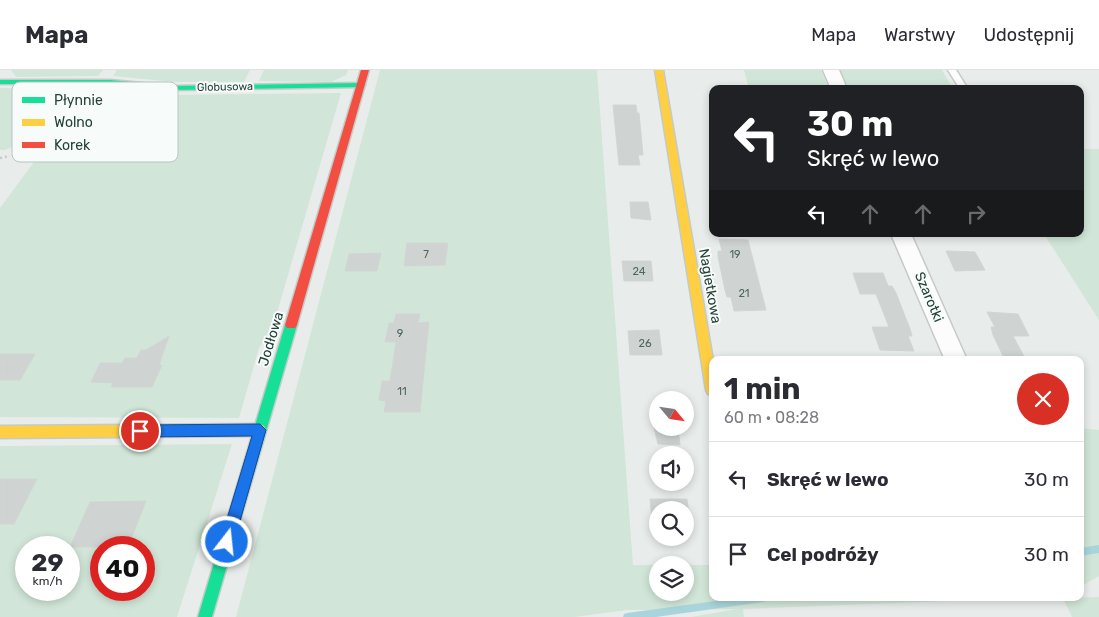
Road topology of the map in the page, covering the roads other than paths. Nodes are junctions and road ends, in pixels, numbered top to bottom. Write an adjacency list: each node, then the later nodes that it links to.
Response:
1 (365, 70): 7 (street, Jodłowa)
2 (658, 70): 13 (street, Nagietkowa)
3 (831, 70): 8 (street)
4 (952, 70): 9 (lane)
5 (12, 82): 6 (street, Globusowa)
6 (110, 82)
7 (361, 85): 10 (street, Globusowa); 14 (street, Jodłowa)
8 (837, 85)
9 (961, 85)
10 (178, 88)
11 (902, 237): 12 (street, Szarotki)
12 (954, 356)
13 (709, 372)
14 (260, 430): 15 (street); 16 (street, Jodłowa)
15 (0, 432)
16 (205, 617)

